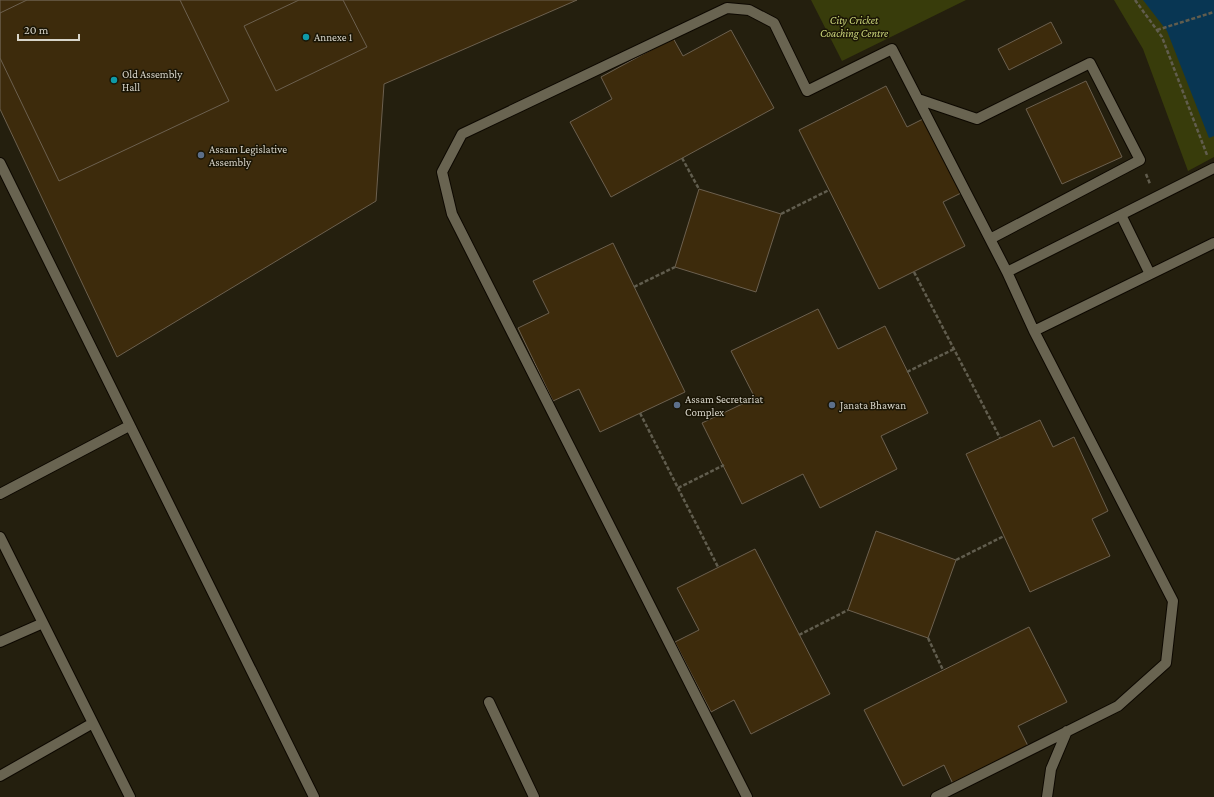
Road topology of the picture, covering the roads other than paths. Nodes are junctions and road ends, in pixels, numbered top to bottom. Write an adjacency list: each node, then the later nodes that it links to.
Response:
1 (918, 99): 5 (street); 5 (street); 22 (street)
2 (0, 163): 10 (street)
3 (1214, 168): 4 (street)
4 (1121, 215): 7 (street); 8 (street)
5 (990, 239): 7 (street)
6 (1214, 243): 8 (street)
7 (1007, 272): 9 (street)
8 (1150, 274): 9 (street)
9 (1034, 331): 17 (street)
10 (130, 426): 11 (street); 20 (street)
11 (0, 494)
12 (0, 537): 13 (street)
13 (43, 623): 14 (street); 16 (street)
14 (0, 642)
15 (489, 702): 21 (street)
16 (93, 723): 18 (street); 19 (street)
17 (1067, 731): 23 (street); 24 (street)
18 (0, 776)
19 (130, 797)
20 (314, 797)
21 (534, 797)
22 (747, 797)
23 (936, 797)
24 (1046, 797)

